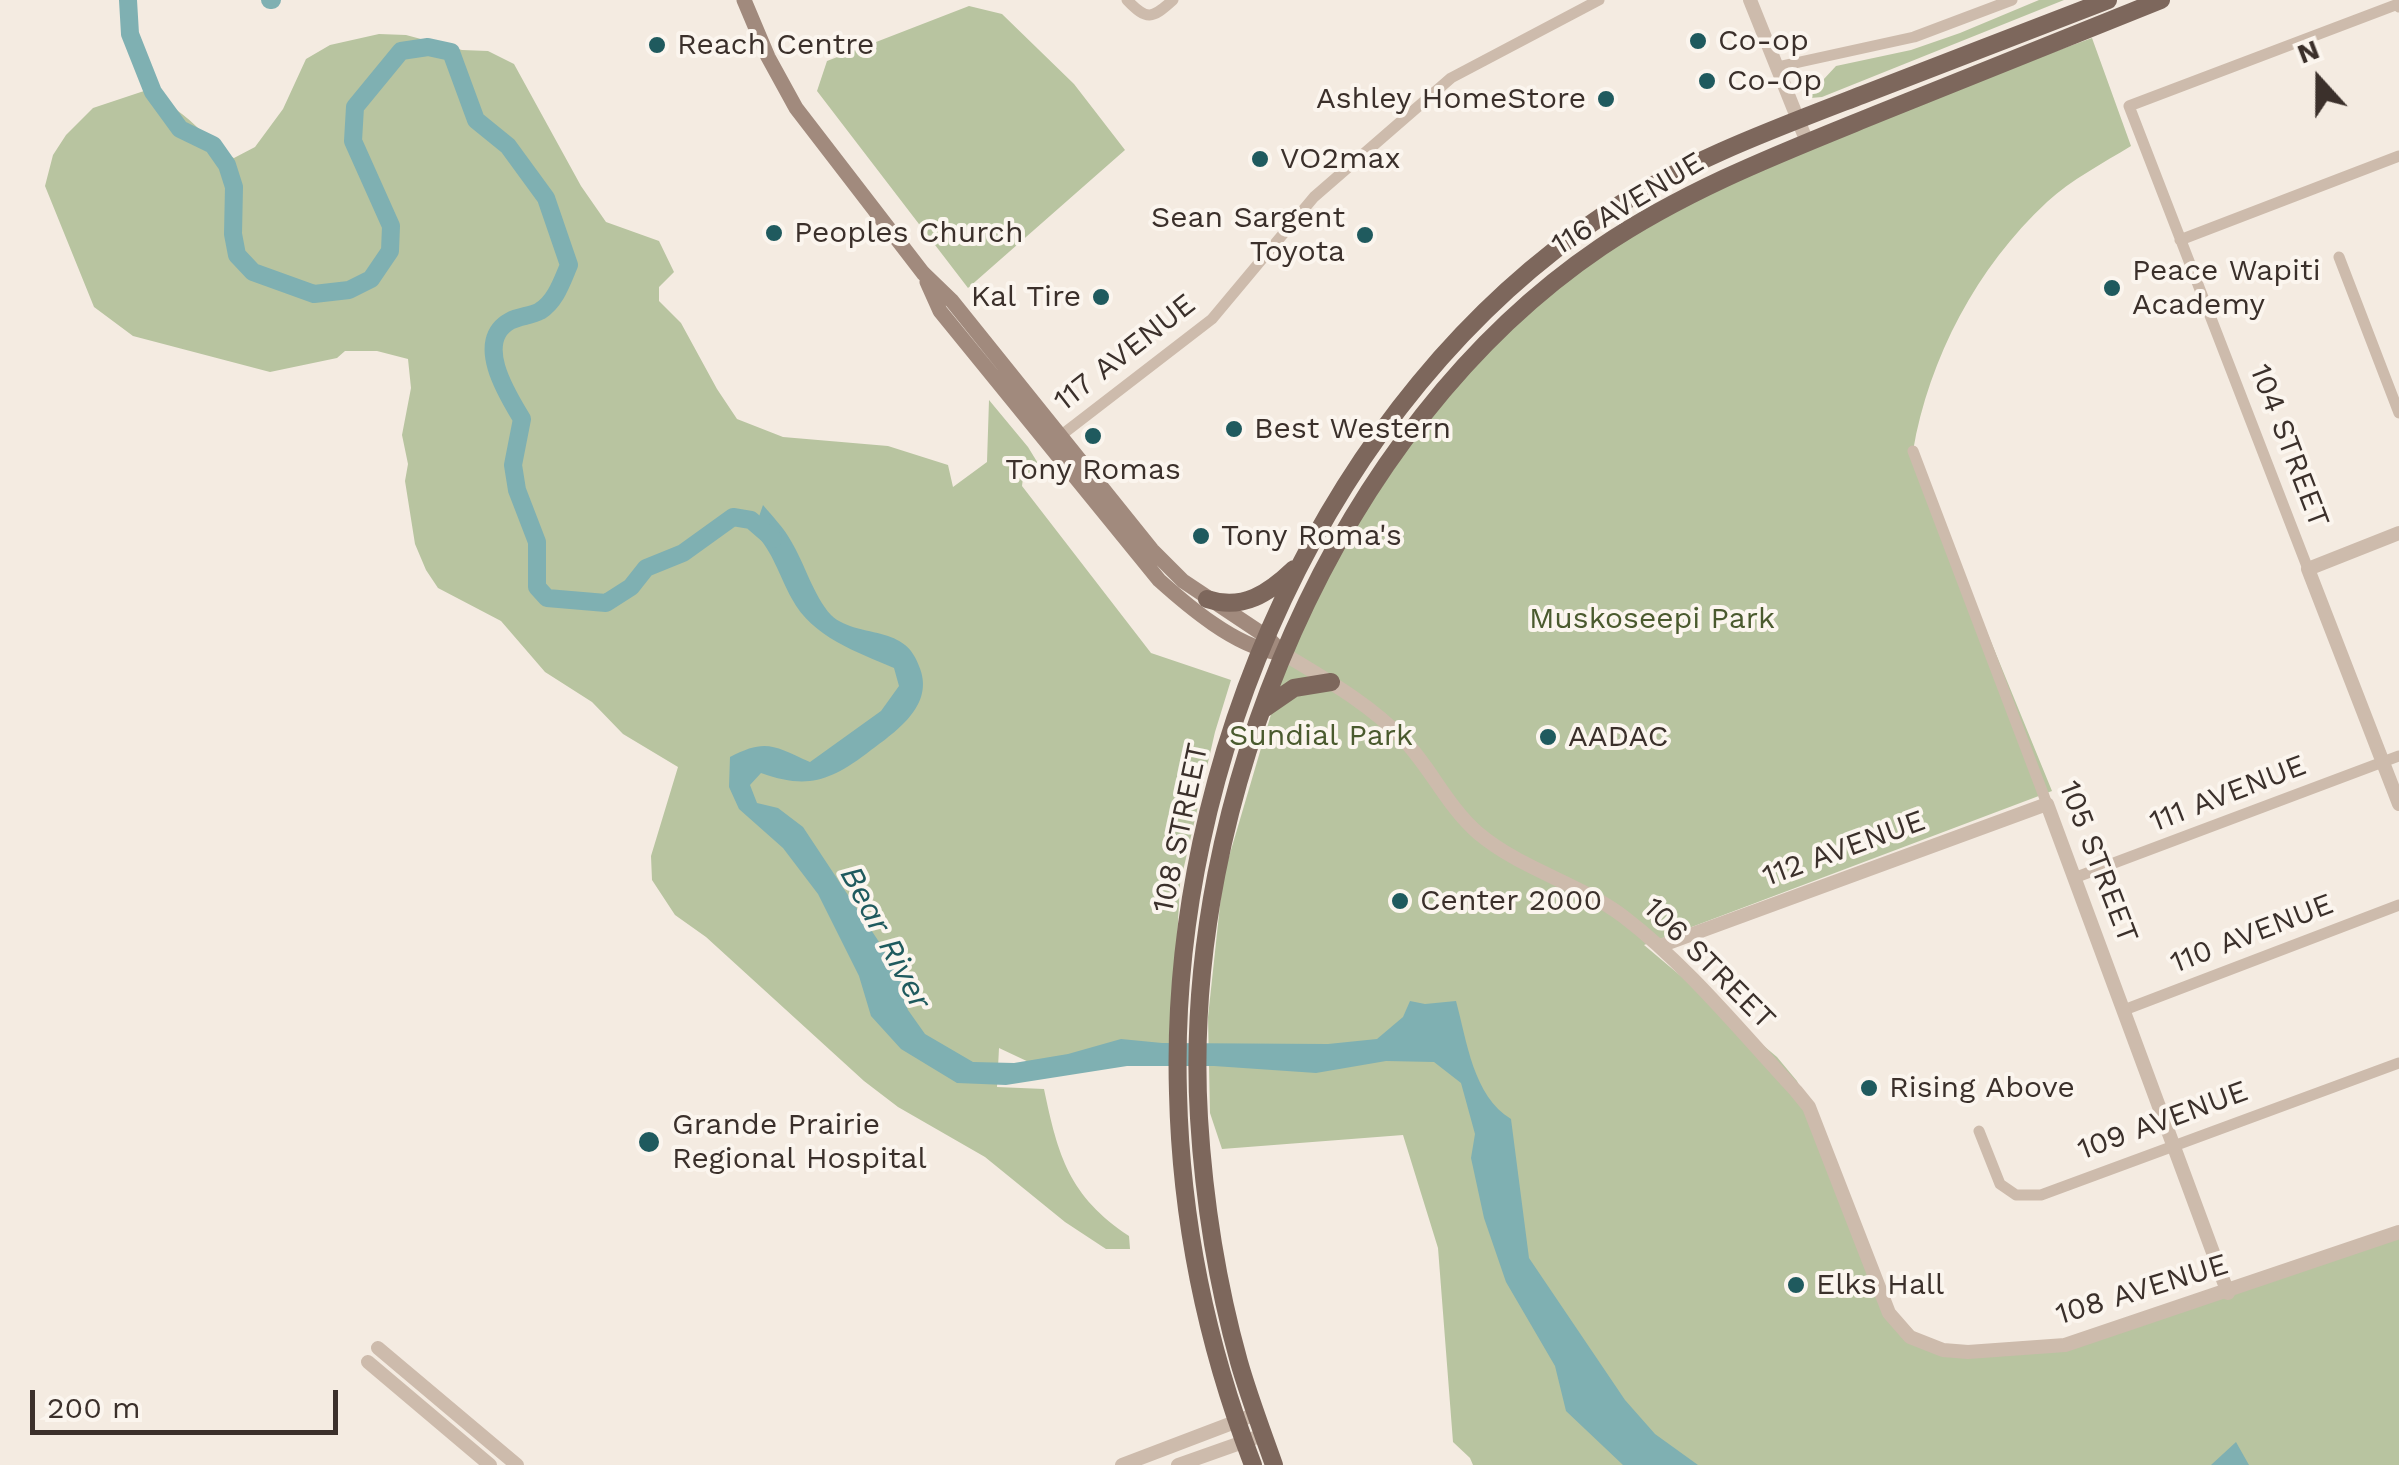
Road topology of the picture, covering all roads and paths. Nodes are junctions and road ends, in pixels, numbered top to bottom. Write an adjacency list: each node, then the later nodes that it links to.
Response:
1 (744, 0): 17 (main road)
2 (1126, 0): 3 (street)
3 (1173, 0)
4 (1600, 0): 17 (street, 117 AVENUE)
5 (1750, 0): 10 (street)
6 (2012, 0): 10 (street)
7 (2108, 0): 11 (main road, 116 AVENUE)
8 (2161, 0): 12 (main road, 116 AVENUE)
9 (2398, 6): 14 (street, 104 STREET)
10 (1777, 67): 11 (street)
11 (1798, 120): 12 (street); 20 (main road, 116 AVENUE)
12 (1807, 142): 24 (main road, 116 AVENUE)
13 (2399, 156): 14 (street)
14 (2180, 240): 21 (street, 104 STREET)
15 (2339, 257): 16 (street)
16 (2399, 413)
17 (1053, 441): 22 (main road); 23 (main road)
18 (1913, 451): 29 (street, 105 STREET)
19 (2399, 534): 21 (street)
20 (1305, 558): 22 (main road); 23 (main road, 116 AVENUE)
21 (2308, 569): 28 (street, 104 STREET)
22 (1207, 599): 23 (main road)
23 (1264, 644): 24 (main road); 44 (main road, 108 STREET)
24 (1284, 654): 25 (street, 106 STREET); 26 (main road, 108 STREET)
25 (1331, 682): 26 (main road); 33 (street, 106 STREET)
26 (1258, 714): 43 (main road, 108 STREET)
27 (2399, 756): 28 (street, 111 AVENUE)
28 (2383, 762): 30 (street, 104 STREET); 31 (street, 111 AVENUE)
29 (2047, 804): 31 (street, 105 STREET); 33 (street, 112 AVENUE)
30 (2399, 804)
31 (2074, 878): 34 (street, 105 STREET)
32 (2399, 905): 34 (street, 110 AVENUE)
33 (1660, 946): 40 (street, 106 STREET)
34 (2124, 1010): 37 (street, 105 STREET)
35 (2399, 1063): 37 (street, 109 AVENUE)
36 (1980, 1131): 37 (street, 109 AVENUE)
37 (2175, 1147): 39 (street, 105 STREET)
38 (2399, 1232): 39 (street, 108 AVENUE)
39 (2228, 1293): 40 (street, 108 AVENUE)
40 (1899, 1326)
41 (378, 1348): 48 (street)
42 (368, 1362): 47 (street)
43 (1256, 1414): 44 (street); 45 (main road, 108 STREET)
44 (1236, 1421): 46 (main road, 108 STREET); 49 (street)
45 (1263, 1435): 46 (street); 52 (main road, 108 STREET)
46 (1244, 1442): 50 (street); 51 (main road, 108 STREET)
47 (490, 1465)
48 (517, 1465)
49 (1122, 1465)
50 (1178, 1465)
51 (1253, 1465)
52 (1274, 1465)

